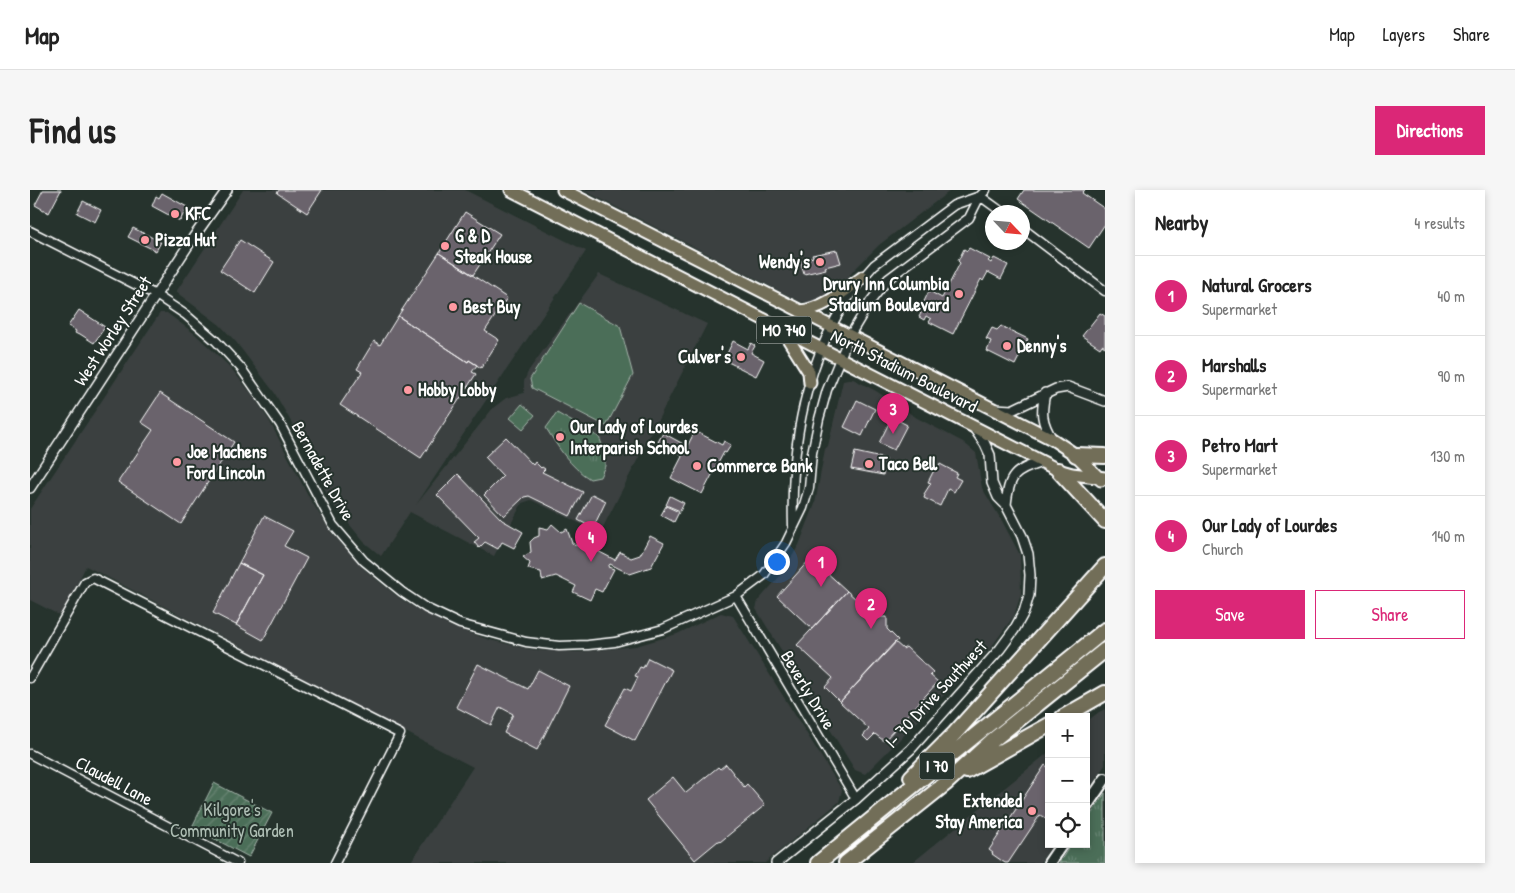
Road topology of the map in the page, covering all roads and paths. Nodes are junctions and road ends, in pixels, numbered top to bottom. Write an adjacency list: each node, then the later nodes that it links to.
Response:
1 (511, 190): 12 (main road, North Stadium Boulevard / MO 740)
2 (562, 190): 11 (main road, North Stadium Boulevard / MO 740)
3 (224, 191): 10 (street, West Worley Street)
4 (983, 193): 5 (street); 8 (street, Bernadette Drive); 14 (street, Bernadette Drive)
5 (995, 205)
6 (30, 231): 10 (street, Bernadette Drive)
7 (1030, 234): 9 (street)
8 (863, 277): 11 (main road); 13 (street, Bernadette Drive)
9 (1105, 291)
10 (156, 295): 28 (street, West Worley Street); 35 (street, Bernadette Drive)
11 (800, 311): 13 (main road, North Stadium Boulevard / MO 740)
12 (781, 328): 15 (main road, North Stadium Boulevard / MO 740); 17 (main road)
13 (832, 328): 14 (main road, North Stadium Boulevard / MO 740); 15 (street, Bernadette Drive)
14 (849, 337): 16 (street, Bernadette Drive); 20 (main road, North Stadium Boulevard / MO 740)
15 (822, 349): 16 (main road, North Stadium Boulevard / MO 740); 17 (street, Bernadette Drive)
16 (840, 358): 21 (main road, North Stadium Boulevard / MO 740); 31 (street, Bernadette Drive)
17 (810, 383): 31 (street, Bernadette Drive)
18 (1045, 393): 19 (street); 20 (street); 22 (street)
19 (1105, 401)
20 (995, 409): 22 (main road, North Stadium Boulevard / MO 740)
21 (972, 426): 25 (main road, North Stadium Boulevard / MO 740); 29 (street, I- 70 Drive Southwest)
22 (1052, 439): 23 (main road, North Stadium Boulevard / MO 740)
23 (1076, 455): 24 (highway); 27 (main road, North Stadium Boulevard / MO 740)
24 (1105, 456)
25 (1042, 462): 26 (main road, North Stadium Boulevard / MO 740); 29 (street)
26 (1058, 470): 27 (main road, North Stadium Boulevard / MO 740); 30 (highway)
27 (1103, 480)
28 (30, 488)
29 (1006, 505): 45 (street, I- 70 Drive Southwest)
30 (1105, 521)
31 (793, 528): 35 (street, Bernadette Drive)
32 (1105, 554): 34 (highway)
33 (1105, 566): 34 (highway)
34 (1093, 578): 47 (highway)
35 (736, 596): 45 (street, Beverly Drive)
36 (1105, 630): 47 (highway, I 70)
37 (1105, 650): 44 (highway, I 70)
38 (30, 678): 50 (street)
39 (1105, 693): 40 (highway)
40 (1070, 713)
41 (1045, 727): 44 (highway)
42 (30, 754): 49 (street, Claudell Lane)
43 (1105, 779): 46 (main road)
44 (945, 784): 53 (highway, I 70)
45 (856, 799): 51 (street, I- 70 Drive Southwest)
46 (1089, 803)
47 (872, 819): 52 (highway, I 70)
48 (1059, 848): 54 (main road)
49 (238, 863)
50 (335, 863)
51 (776, 863)
52 (818, 863)
53 (846, 863)
54 (1049, 863)

